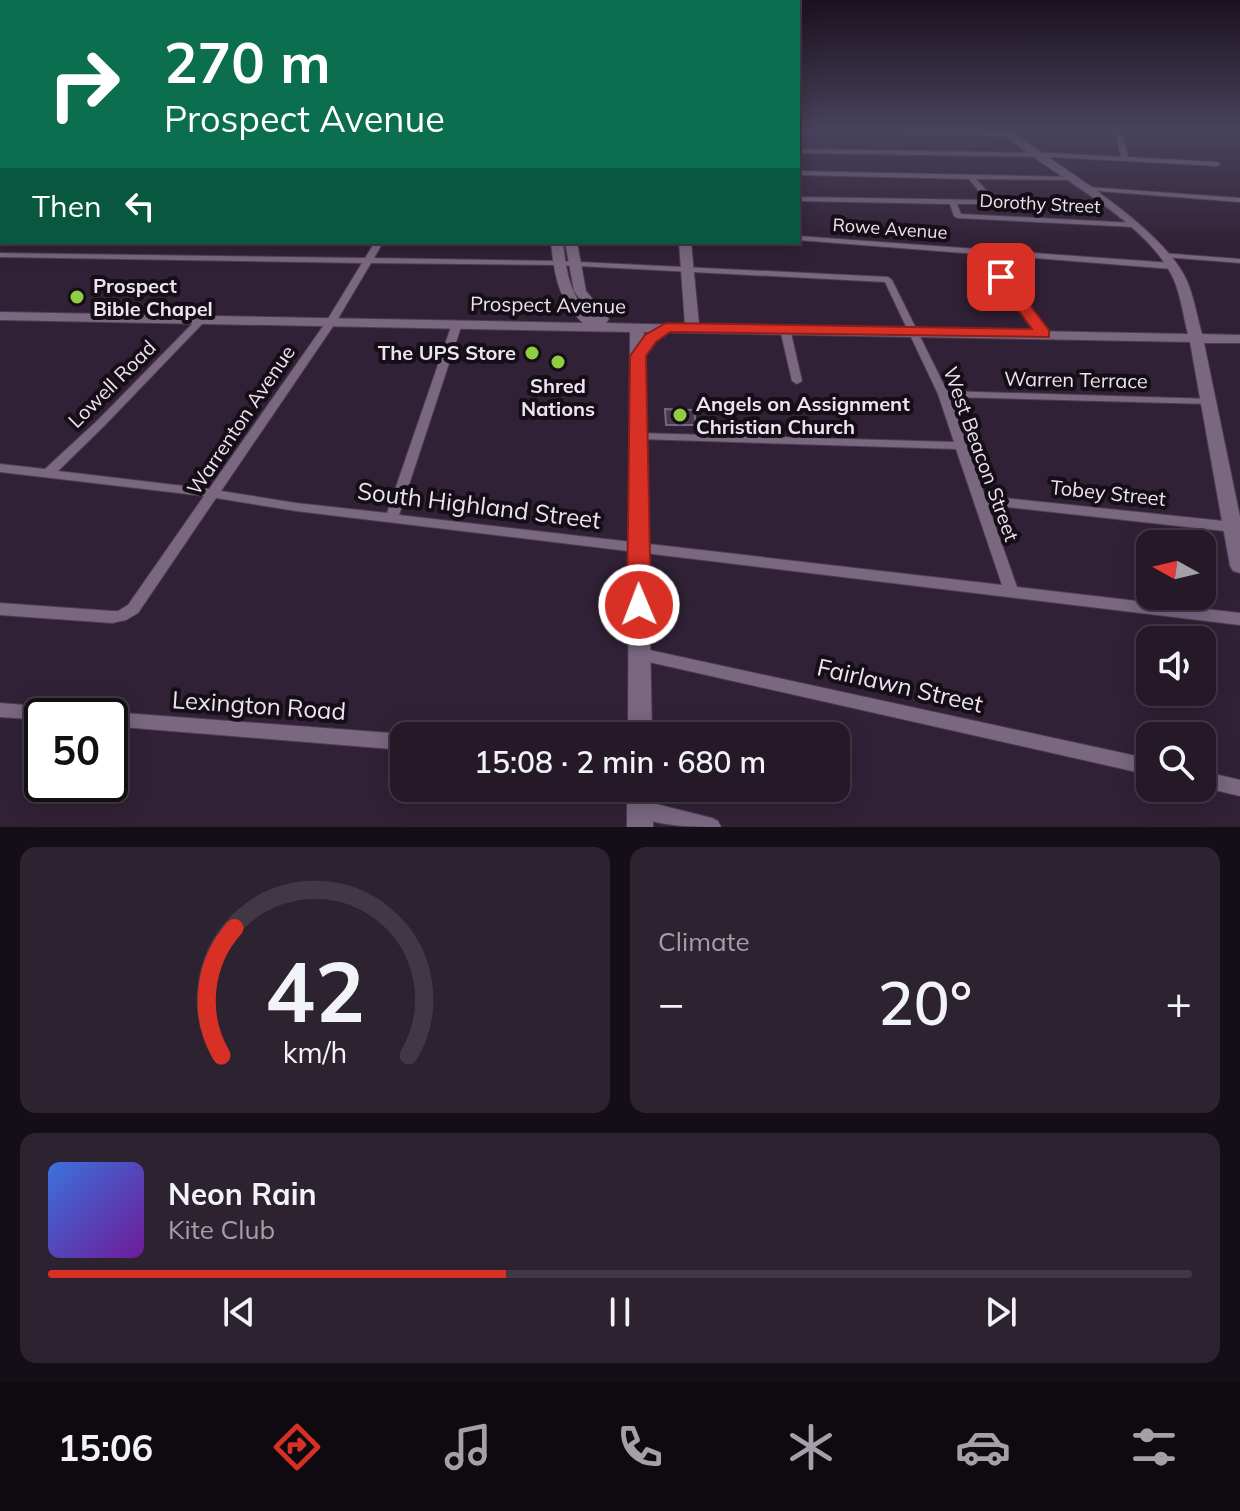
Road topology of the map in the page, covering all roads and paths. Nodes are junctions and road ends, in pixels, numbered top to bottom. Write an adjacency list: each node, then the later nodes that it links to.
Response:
1 (1059, 170): 4 (main road)
2 (800, 173): 3 (street)
3 (971, 177): 4 (street); 8 (street)
4 (1072, 179): 5 (main road)
5 (1087, 189): 7 (street); 9 (main road)
6 (800, 199): 8 (street)
7 (1240, 200)
8 (953, 202): 9 (street, Dorothy Street)
9 (1135, 225): 18 (main road)
10 (800, 238): 15 (street, Rowe Avenue)
11 (378, 244): 17 (street, Warrenton Avenue)
12 (557, 244): 20 (main road)
13 (571, 244): 21 (main road)
14 (685, 244): 22 (main road)
15 (992, 252): 18 (street, Rowe Avenue); 33 (street)
16 (0, 255): 17 (street)
17 (368, 260): 20 (street); 25 (street, Warrenton Avenue)
18 (1168, 260): 19 (street, Rowe Avenue); 34 (main road)
19 (1240, 261)
20 (559, 263): 21 (street); 27 (main road)
21 (575, 263): 22 (street); 27 (main road)
22 (688, 270): 30 (main road); 32 (street, West Beacon Street)
23 (0, 316): 24 (main road, Prospect Avenue)
24 (201, 320): 25 (main road, Prospect Avenue); 43 (street, Lowell Road)
25 (331, 322): 26 (main road, Prospect Avenue); 44 (street, Warrenton Avenue)
26 (457, 324): 27 (main road, Prospect Avenue); 46 (street)
27 (597, 326): 28 (main road, Prospect Avenue)
28 (637, 327): 29 (main road, Prospect Avenue); 36 (main road)
29 (666, 327): 30 (main road, Prospect Avenue); 36 (main road)
30 (692, 328): 31 (main road, Prospect Avenue)
31 (785, 329): 32 (main road, Prospect Avenue); 37 (street)
32 (914, 332): 33 (main road, Prospect Avenue); 38 (street, West Beacon Street)
33 (1044, 334): 34 (main road, Prospect Avenue)
34 (1196, 337): 35 (main road, Prospect Avenue); 39 (main road)
35 (1240, 339)
36 (638, 356): 40 (main road)
37 (797, 381)
38 (943, 394): 39 (street, Warren Terrace); 41 (street, West Beacon Street)
39 (1208, 401): 47 (main road)
40 (639, 436): 41 (street); 48 (main road)
41 (960, 446): 45 (street, West Beacon Street)
42 (0, 468): 43 (street, South Highland Street)
43 (48, 473): 44 (street, South Highland Street)
44 (212, 493): 46 (street, South Highland Street); 51 (street, Warrenton Avenue)
45 (979, 500): 47 (street, Tobey Street); 50 (street, West Beacon Street)
46 (392, 518): 48 (street, South Highland Street)
47 (1233, 527): 49 (main road)
48 (638, 547): 50 (street, South Highland Street); 53 (main road)
49 (1240, 566)
50 (1011, 590): 52 (street, South Highland Street)
51 (0, 609)
52 (1240, 619)
53 (640, 654): 57 (main road); 59 (street, Fairlawn Street)
54 (0, 710): 55 (street)
55 (24, 712)
56 (128, 720): 58 (street, Lexington Road)
57 (640, 722)
58 (390, 741)
59 (1136, 764)
60 (1216, 782): 61 (street)
61 (1240, 788)
62 (640, 808): 63 (street)
63 (712, 827)

